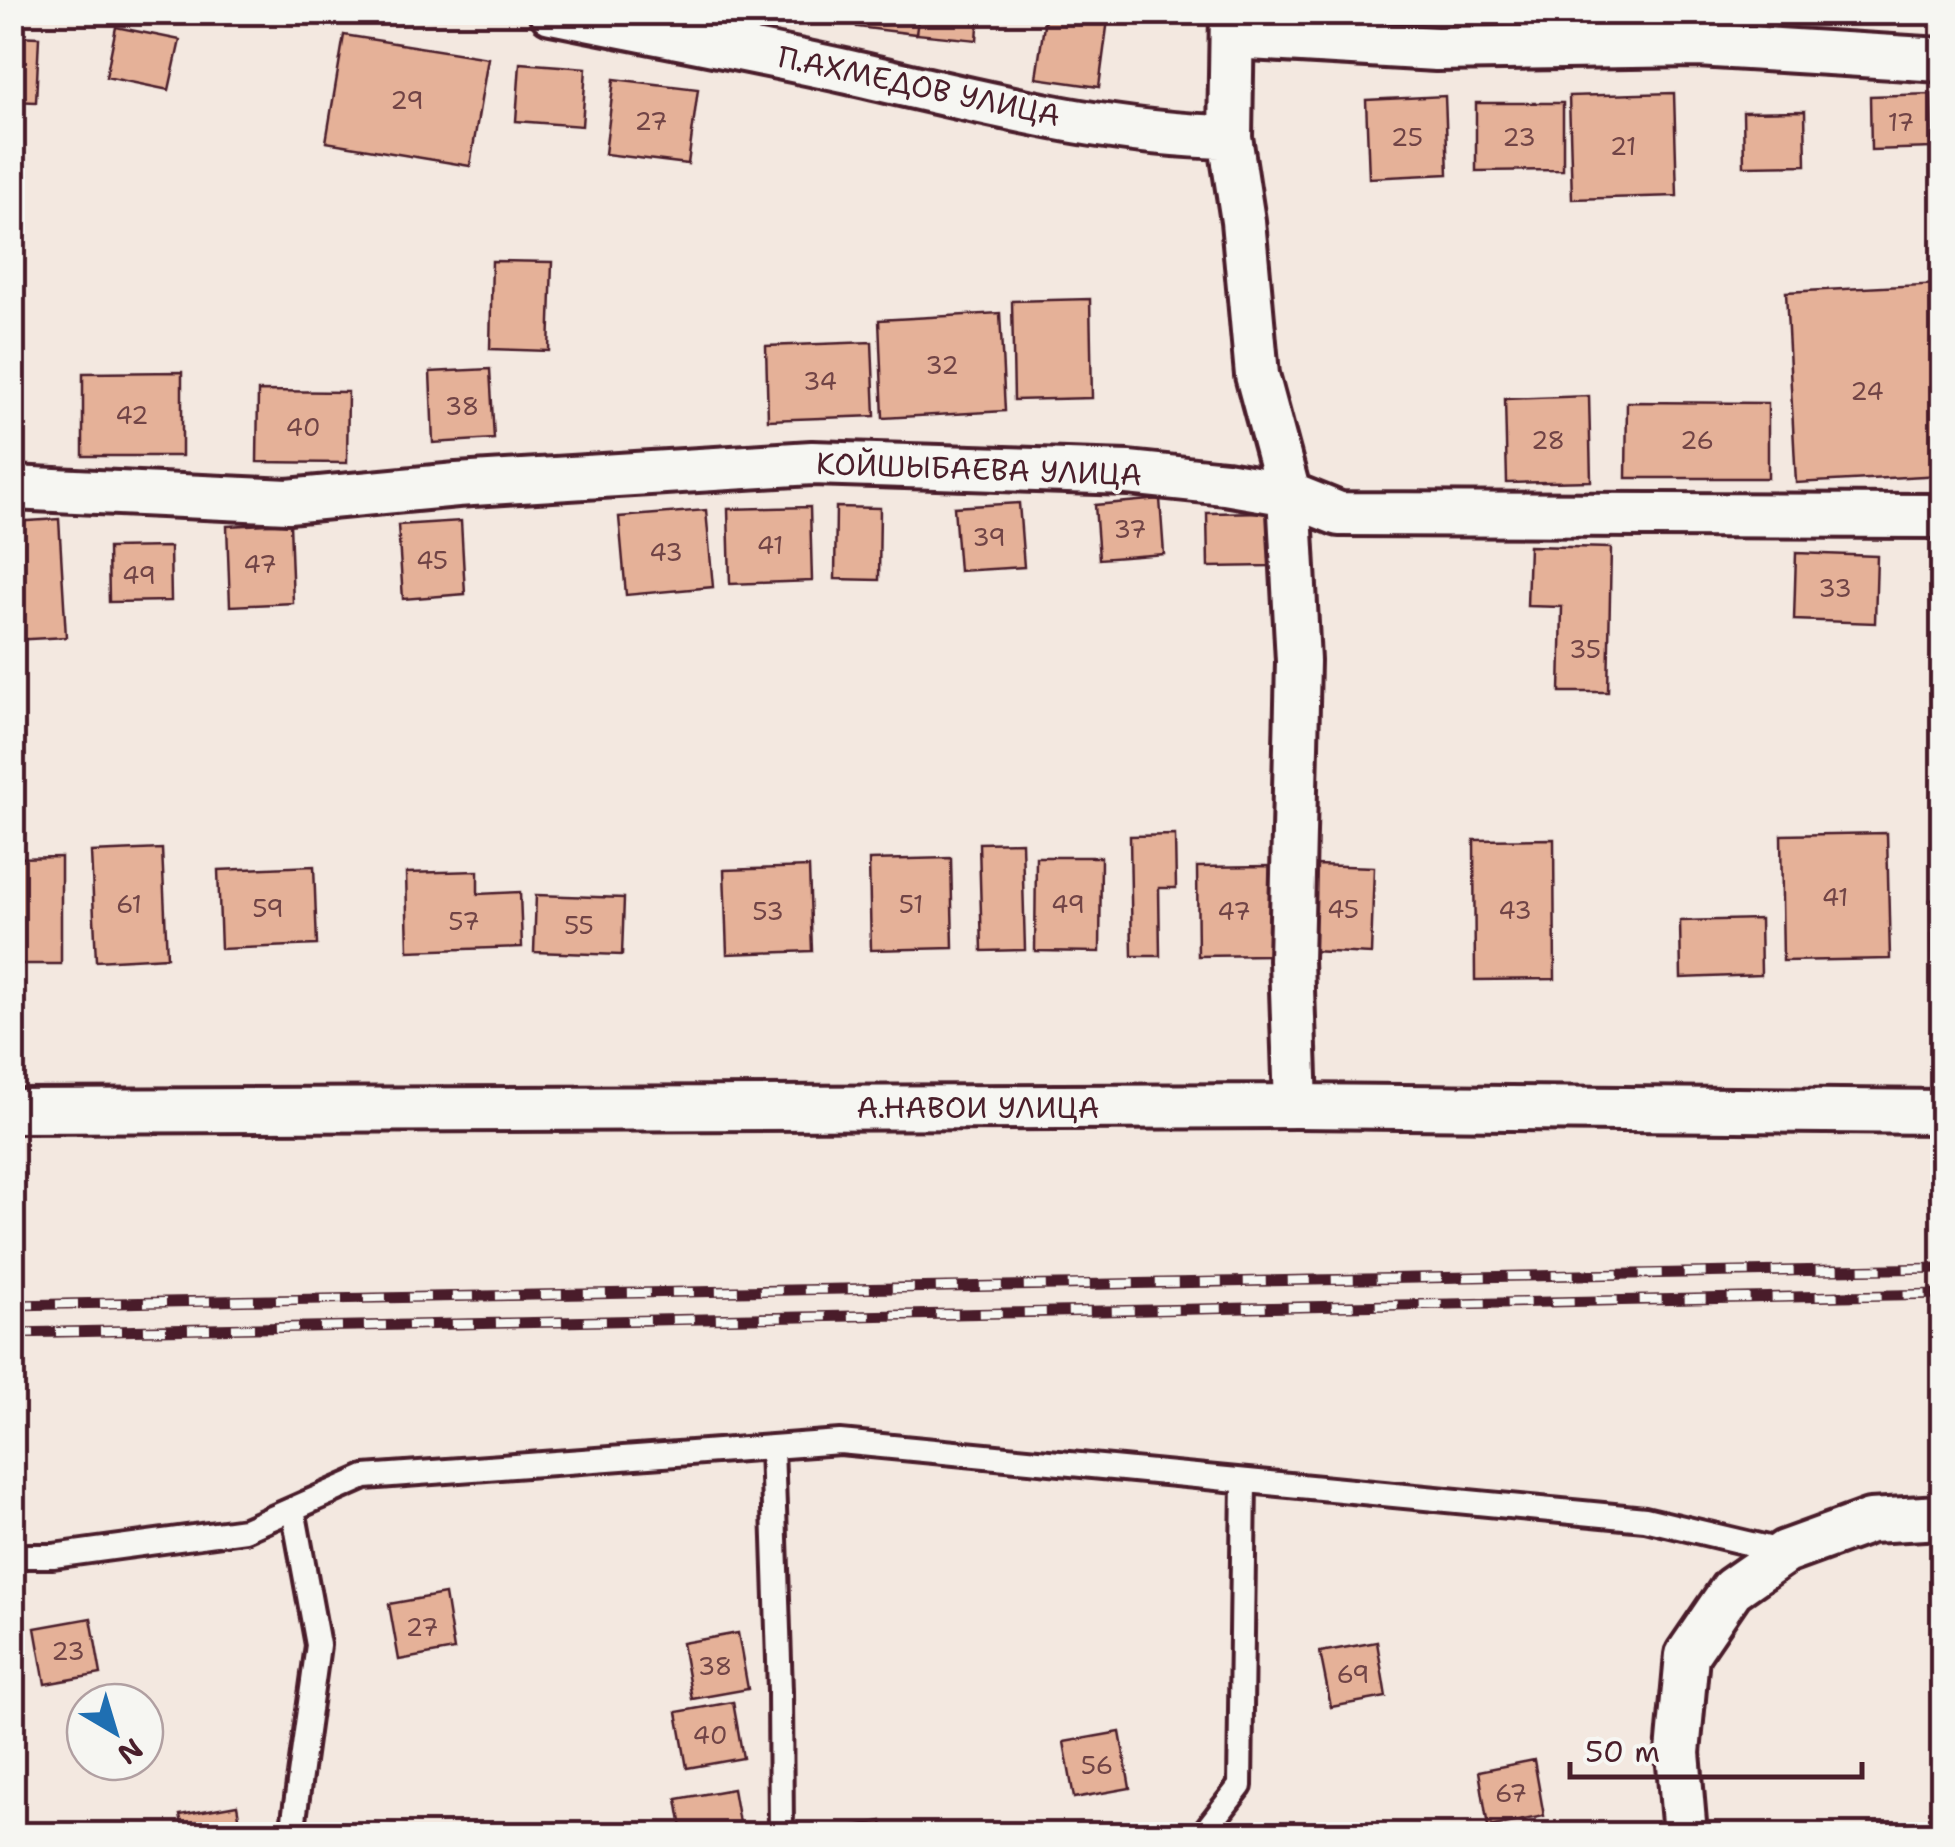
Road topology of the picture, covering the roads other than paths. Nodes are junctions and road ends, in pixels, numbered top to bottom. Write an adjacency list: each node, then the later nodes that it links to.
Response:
1 (551, 12): 4 (street, П.АХМЕДОВ УЛИЦА)
2 (1232, 25): 3 (street); 4 (street)
3 (1942, 60)
4 (1230, 137): 6 (street)
5 (12, 488): 6 (street, КОЙШЫБАЕВА УЛИЦА)
6 (1289, 494): 7 (street, КОЙШЫБАЕВА УЛИЦА); 8 (street)
7 (1942, 516)
8 (1296, 1106): 9 (street, А.НАВОИ УЛИЦА); 10 (street, А.НАВОИ УЛИЦА)
9 (12, 1111)
10 (1942, 1112)
11 (772, 1447): 12 (lane); 13 (lane); 18 (lane)
12 (1244, 1481): 15 (lane); 19 (lane)
13 (292, 1509): 16 (lane); 17 (lane)
14 (1942, 1517): 15 (street)
15 (1785, 1552): 20 (street)
16 (12, 1556)
17 (292, 1834)
18 (781, 1834)
19 (1202, 1834)
20 (1685, 1834)

